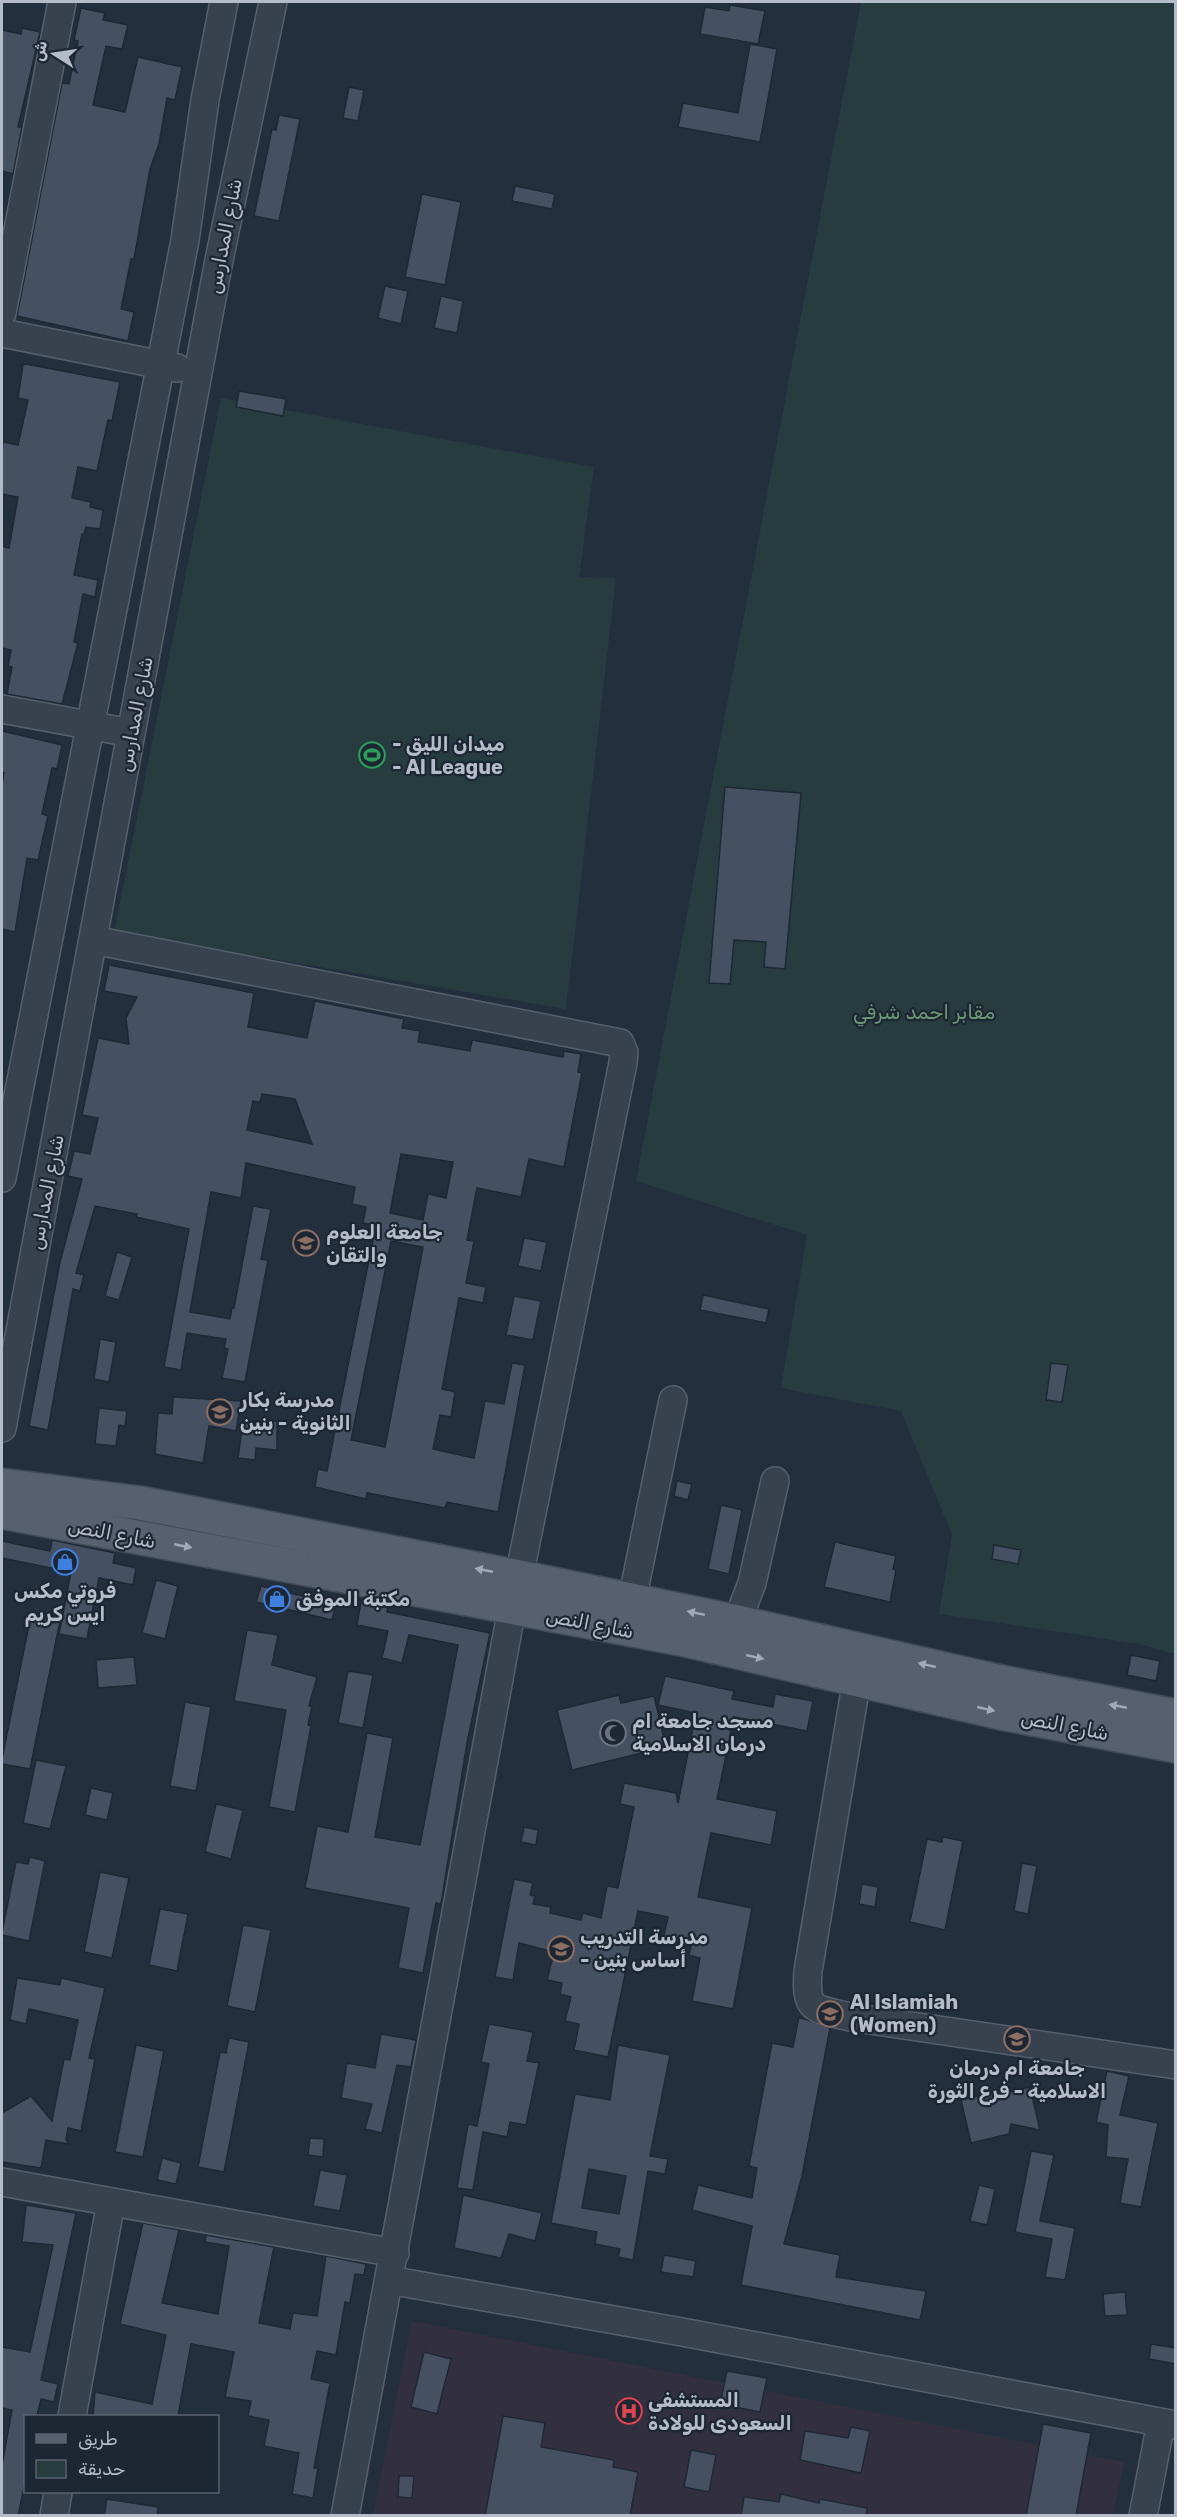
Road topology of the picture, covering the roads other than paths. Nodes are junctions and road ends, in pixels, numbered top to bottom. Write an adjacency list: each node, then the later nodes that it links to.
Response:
1 (62, 2): 4 (street)
2 (224, 2): 6 (street)
3 (273, 2): 7 (street, شارع المدارس)
4 (2, 313)
5 (2, 333): 6 (street)
6 (160, 365): 7 (street); 9 (street)
7 (198, 373): 10 (street, شارع المدارس)
8 (2, 709): 9 (street)
9 (91, 725): 10 (street); 12 (street)
10 (131, 733): 11 (street, شارع المدارس)
11 (93, 940): 15 (street, شارع المدارس); 19 (street)
12 (9, 1104): 13 (street)
13 (2, 1178)
14 (674, 1400): 20 (street)
15 (2, 1428)
16 (775, 1481): 22 (street)
17 (2, 1485): 19 (main road, شارع النص, one-way to 17)
18 (2, 1512): 21 (main road, شارع النص, one-way to 21)
19 (519, 1576): 20 (main road, شارع النص)
20 (632, 1600): 22 (main road, شارع النص, one-way to 20)
21 (512, 1608): 23 (main road, شارع النص, one-way to 23); 29 (street)
22 (737, 1622): 24 (main road, شارع النص, one-way to 22)
23 (857, 1679): 25 (main road, شارع النص, one-way to 25); 26 (street)
24 (1176, 1716)
25 (1176, 1746)
26 (1176, 2065)
27 (2, 2182): 28 (street)
28 (111, 2202): 29 (street); 31 (street)
29 (395, 2253): 30 (street)
30 (389, 2280): 32 (street); 35 (street)
31 (72, 2415)
32 (1168, 2424): 36 (street)
33 (58, 2493): 34 (street)
34 (54, 2516)
35 (345, 2516)
36 (1143, 2516)

